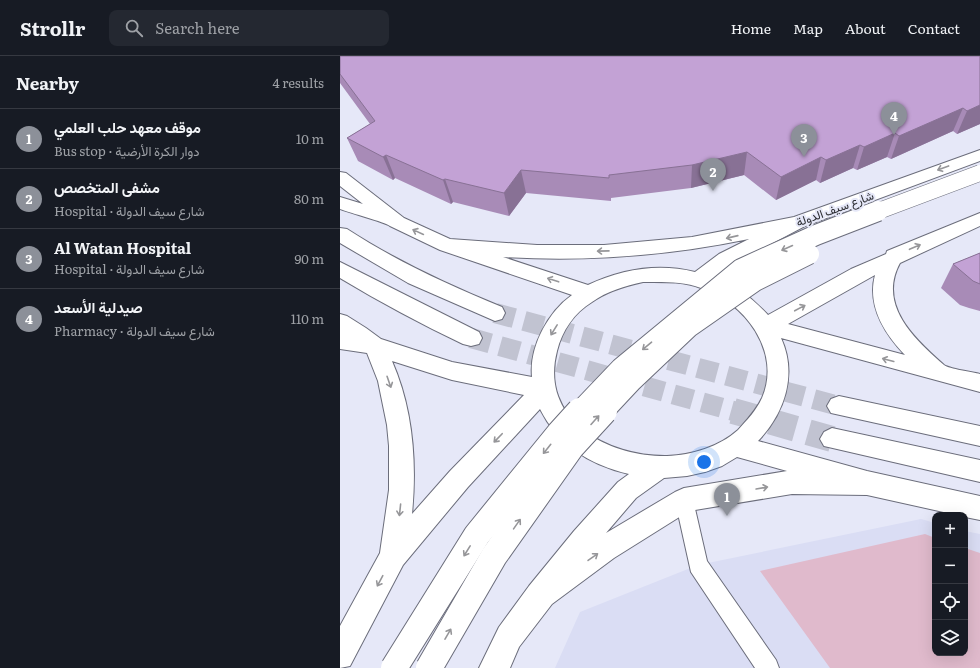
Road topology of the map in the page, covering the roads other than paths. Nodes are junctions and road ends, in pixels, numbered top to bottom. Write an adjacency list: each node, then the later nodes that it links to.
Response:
1 (980, 155): 8 (main road, شارع سيف الدولة, one-way to 8)
2 (980, 173): 36 (main road, one-way to 36, bridge)
3 (340, 176): 7 (main road)
4 (980, 188): 37 (main road, one-way to 4, bridge)
5 (340, 203): 7 (main road)
6 (980, 219): 11 (main road, one-way to 6)
7 (397, 222): 10 (main road, one-way to 7)
8 (798, 222): 10 (main road, one-way to 10); 13 (main road, شارع سيف الدولة)
9 (340, 234): 15 (main road)
10 (447, 245): 14 (main road, one-way to 10)
11 (894, 256): 17 (main road, one-way to 11); 21 (main road)
12 (340, 269): 18 (main road)
13 (699, 279): 14 (main road); 17 (main road)
14 (590, 292): 23 (main road, one-way to 23)
15 (495, 313)
16 (340, 322): 20 (main road)
17 (766, 326): 21 (main road, one-way to 17); 27 (main road)
18 (471, 338)
19 (340, 341): 20 (main road)
20 (374, 346): 23 (main road); 33 (main road, one-way to 33)
21 (941, 374): 22 (main road)
22 (980, 383)
23 (544, 390): 28 (main road); 33 (main road, one-way to 33)
24 (839, 406): 25 (main road)
25 (980, 436)
26 (832, 439): 29 (main road)
27 (736, 446): 28 (main road); 30 (main road)
28 (659, 468): 34 (main road)
29 (980, 471)
30 (867, 483): 31 (main road, one-way to 30); 32 (main road)
31 (684, 500): 34 (main road, one-way to 31); 39 (lane)
32 (980, 508)
33 (393, 556): 35 (main road, one-way to 35)
34 (539, 596): 38 (main road)
35 (340, 656)
36 (394, 668)
37 (429, 668)
38 (494, 668)
39 (768, 668)

